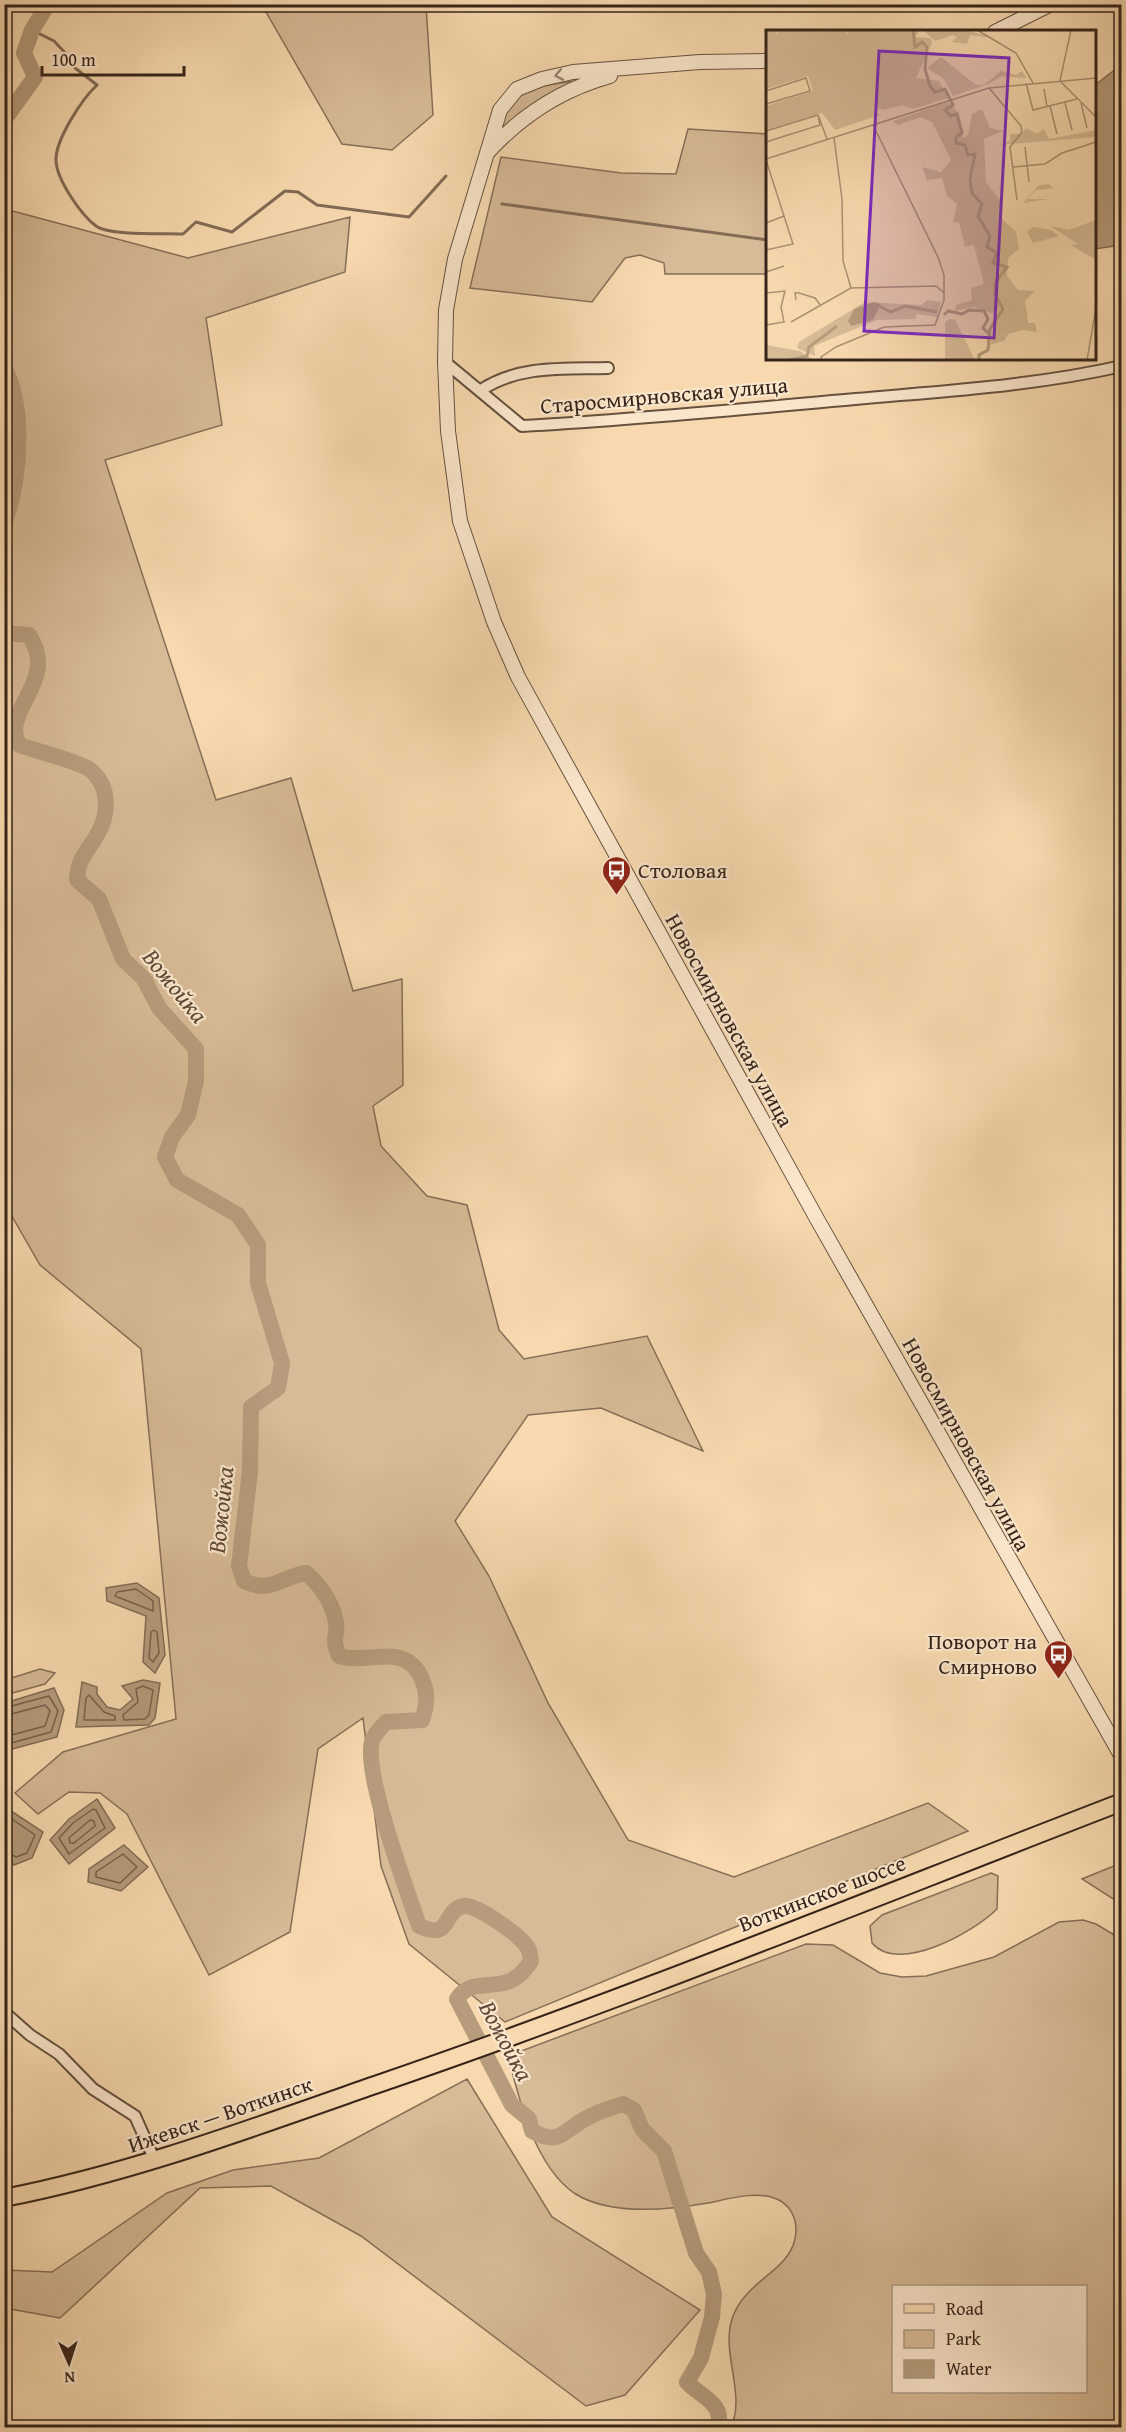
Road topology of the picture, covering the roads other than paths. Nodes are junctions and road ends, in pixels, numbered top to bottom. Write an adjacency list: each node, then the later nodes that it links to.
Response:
1 (1051, 4): 2 (street)
2 (999, 30)
3 (766, 61): 4 (street, Новосмирновская улица)
4 (638, 69): 5 (street, Новосмирновская улица); 5 (street, Новосмирновская улица, one-way to 5)
5 (487, 153): 6 (street, Новосмирновская улица)
6 (445, 362): 9 (street, Старосмирновская улица); 10 (street, Новосмирновская улица)
7 (1122, 366): 9 (street, Старосмирновская улица)
8 (608, 368): 9 (street)
9 (481, 390)
10 (1122, 1757)
11 (1122, 1802): 13 (main road, Воткинское шоссе)
12 (4, 2012): 14 (street)
13 (446, 2061): 14 (main road, Ижевск — Воткинск)
14 (155, 2161): 15 (main road, Ижевск — Воткинск)
15 (4, 2198)

